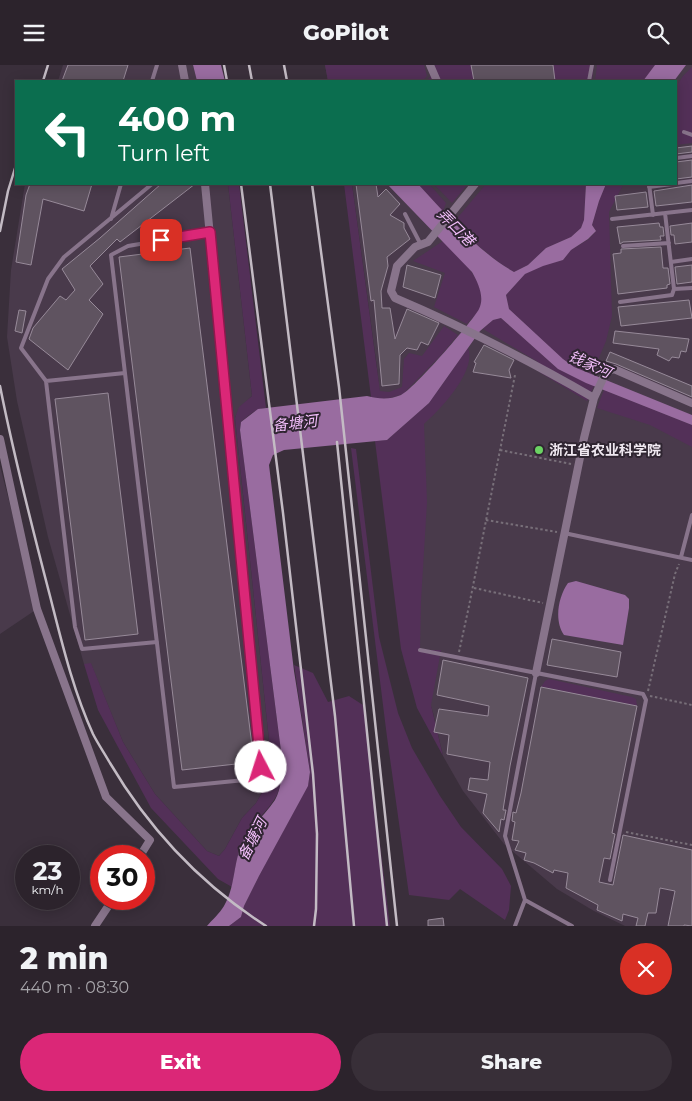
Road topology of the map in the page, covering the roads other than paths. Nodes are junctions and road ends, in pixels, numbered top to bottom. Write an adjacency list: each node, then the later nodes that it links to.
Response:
1 (157, 65): 5 (lane)
2 (182, 65): 6 (street)
3 (430, 65): 7 (street)
4 (592, 65): 8 (lane)
5 (152, 80)
6 (185, 80)
7 (437, 80)
8 (589, 80)
9 (684, 132): 10 (lane)
10 (692, 135)
11 (692, 155): 12 (lane)
12 (677, 158)
13 (692, 181): 14 (lane)
14 (677, 183)
15 (121, 185): 24 (lane)
16 (151, 185): 24 (lane)
17 (205, 185): 26 (street)
18 (474, 185): 27 (street)
19 (649, 185): 23 (lane)
20 (692, 210): 21 (lane)
21 (665, 213): 23 (lane); 28 (lane)
22 (405, 214): 27 (lane)
23 (653, 215): 25 (lane)
24 (111, 219): 36 (lane)
25 (612, 219)
26 (210, 232): 35 (lane); 47 (street)
27 (424, 243): 37 (street)
28 (668, 243): 29 (lane); 31 (lane)
29 (623, 246)
30 (692, 259): 31 (lane)
31 (671, 262): 33 (lane)
32 (692, 288): 33 (lane)
33 (674, 289): 34 (lane)
34 (620, 302)
35 (125, 373): 36 (lane); 44 (lane)
36 (46, 381): 44 (lane)
37 (594, 398): 38 (street); 41 (street)
38 (692, 403)
39 (0, 439): 48 (street)
40 (692, 513): 42 (lane)
41 (564, 533): 42 (lane); 46 (street)
42 (681, 557): 43 (lane)
43 (692, 560)
44 (156, 641): 47 (lane)
45 (420, 650): 46 (lane)
46 (536, 673): 49 (lane); 50 (lane)
47 (255, 779)
48 (147, 845)
49 (610, 880)
50 (525, 900): 53 (lane); 54 (lane)
51 (106, 910): 52 (street)
52 (95, 926)
53 (515, 926)
54 (572, 926)

